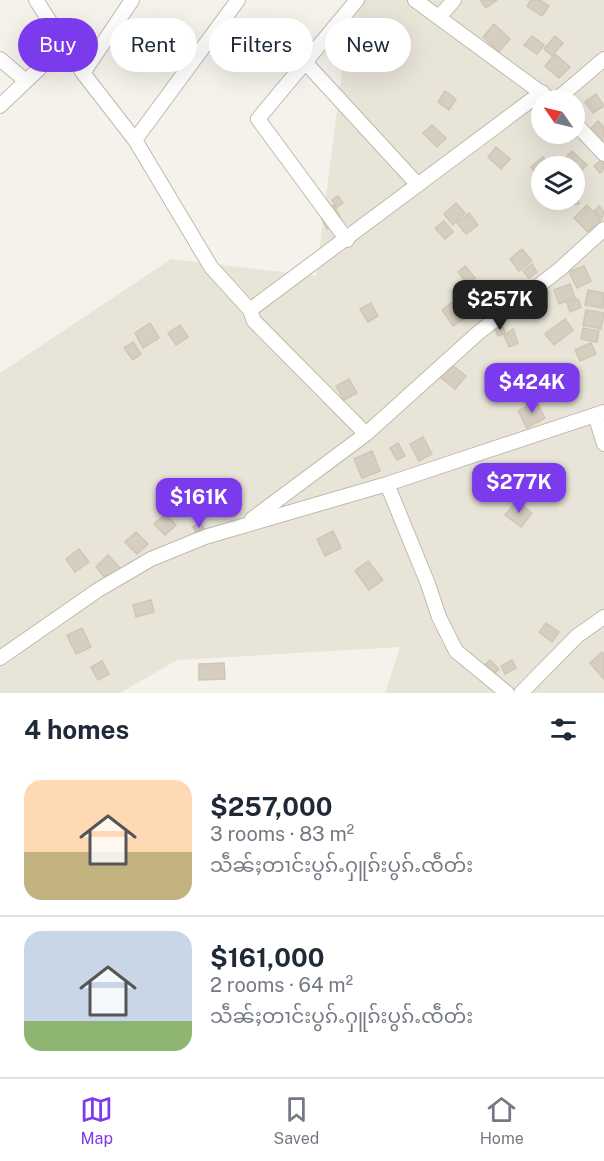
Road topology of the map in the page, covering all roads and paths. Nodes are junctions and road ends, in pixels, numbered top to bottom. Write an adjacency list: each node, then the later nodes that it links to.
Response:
1 (36, 0): 8 (street)
2 (132, 0): 15 (street)
3 (238, 0): 22 (street)
4 (357, 0): 9 (street)
5 (415, 0): 7 (street)
6 (454, 0): 7 (street)
7 (439, 17): 17 (street)
8 (48, 18)
9 (313, 52)
10 (0, 58): 16 (street)
11 (604, 59): 18 (street)
12 (313, 71): 24 (street)
13 (35, 72): 16 (street)
14 (297, 72): 26 (street)
15 (83, 73): 22 (street)
16 (26, 81): 19 (street)
17 (538, 90)
18 (568, 90)
19 (0, 106)
20 (531, 106): 24 (street)
21 (585, 134): 23 (street)
22 (135, 140): 27 (street)
23 (604, 154)
24 (418, 185): 26 (street)
25 (604, 229): 29 (street)
26 (347, 240): 27 (street)
27 (250, 310): 29 (street)
28 (600, 414): 30 (street); 31 (street)
29 (366, 434): 32 (street)
30 (604, 444)
31 (387, 483): 32 (street); 35 (street)
32 (244, 525): 34 (street)
33 (604, 617): 36 (street)
34 (1, 656)
35 (507, 693)
36 (521, 693)

